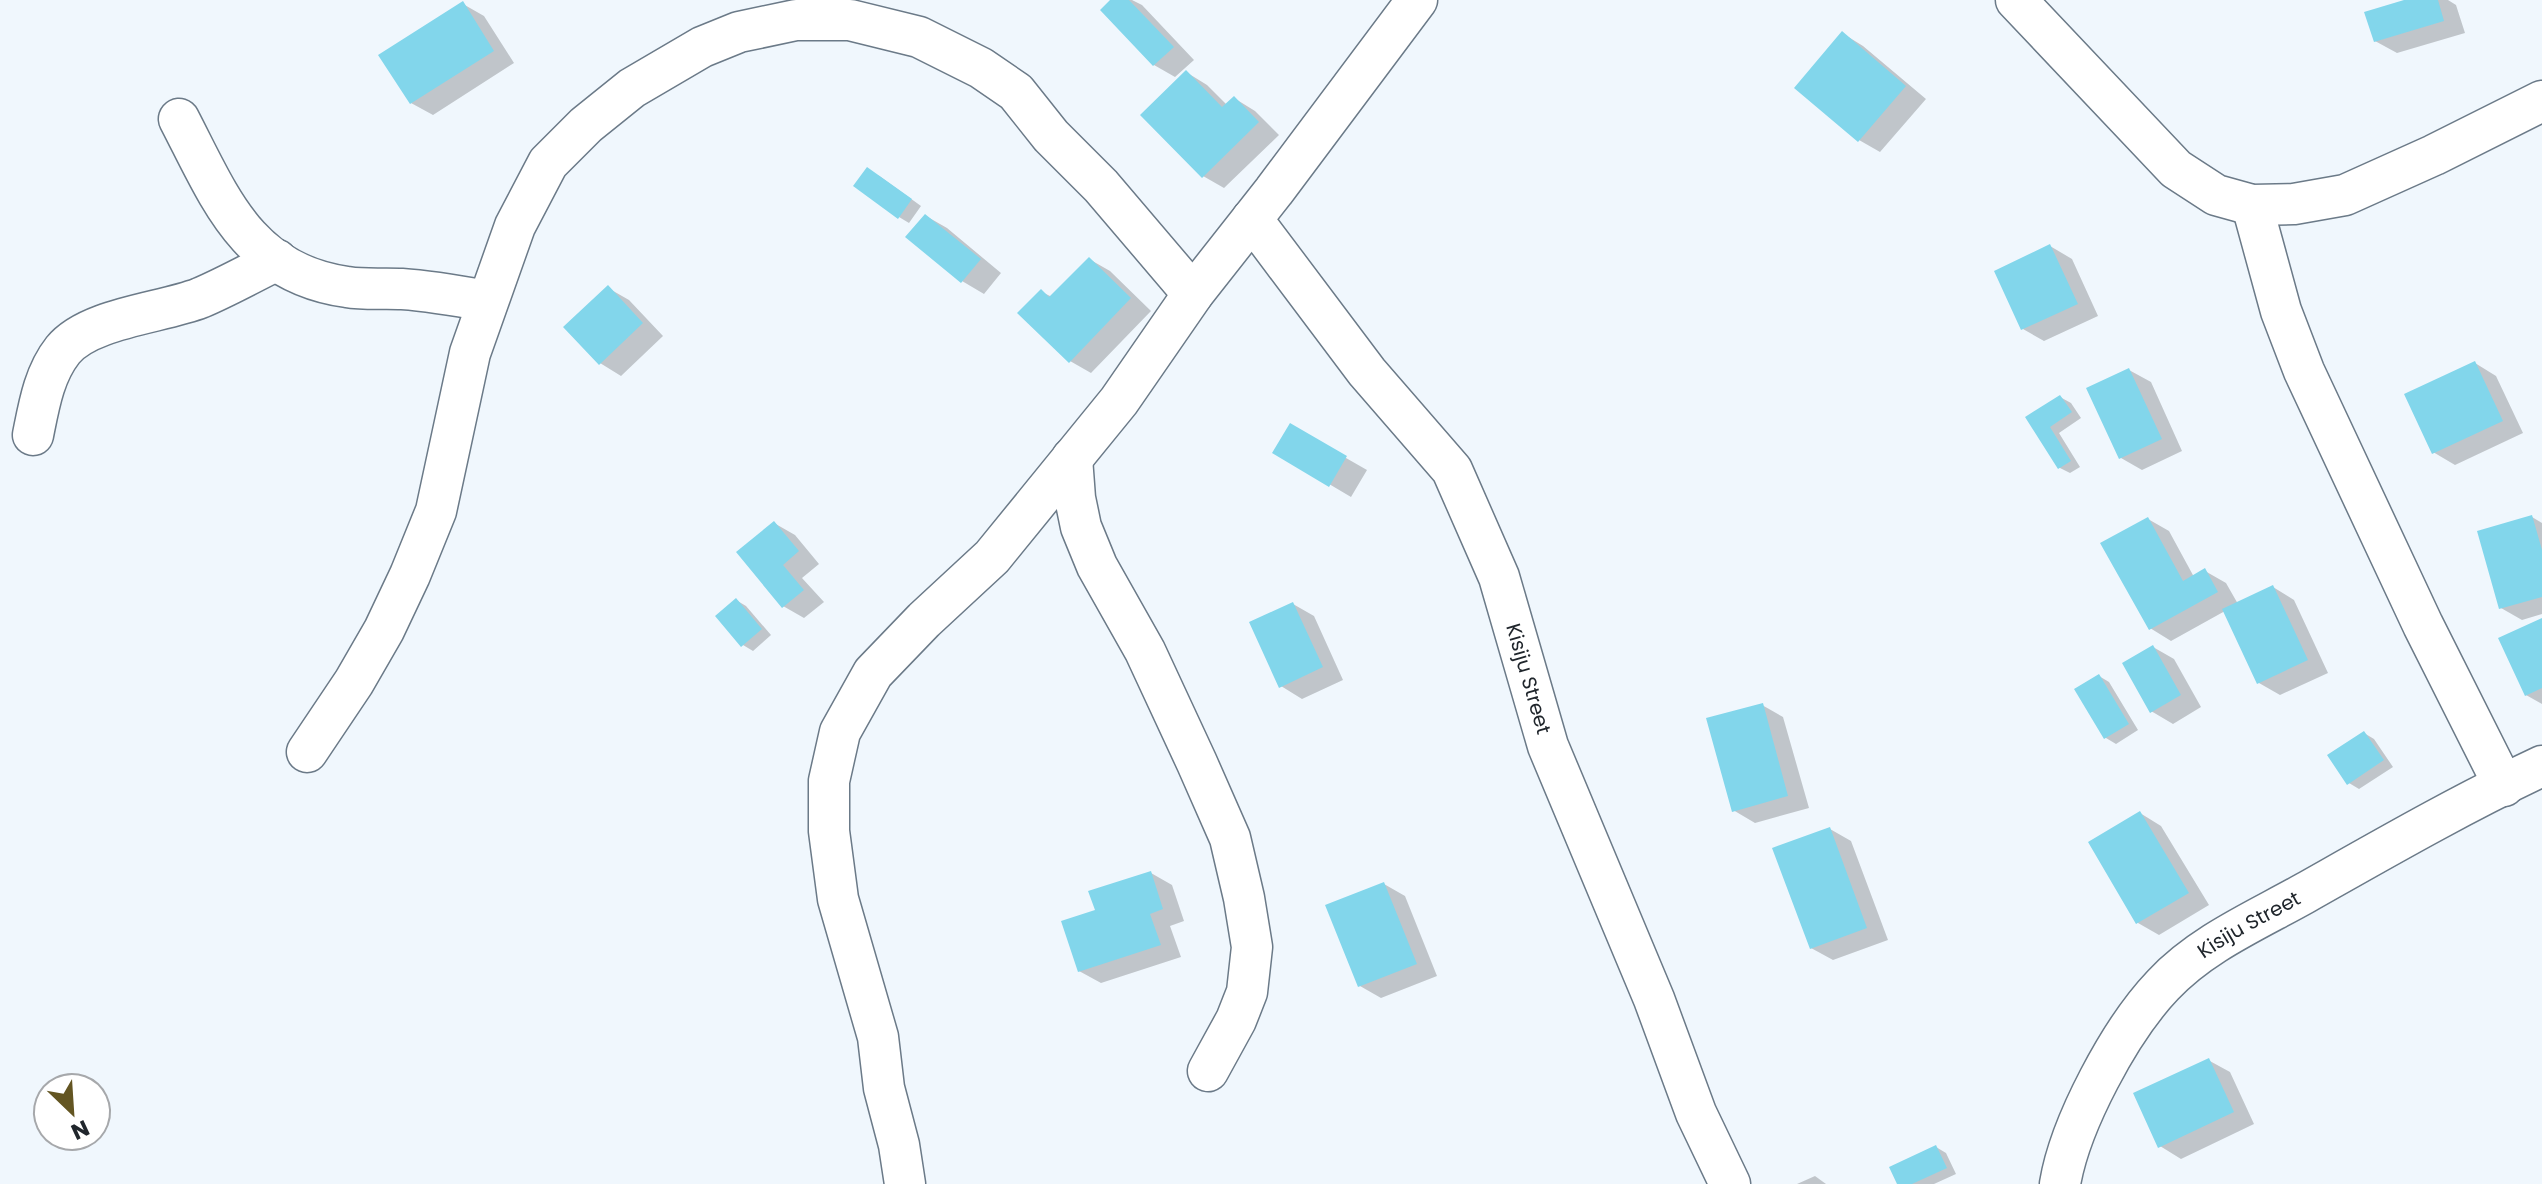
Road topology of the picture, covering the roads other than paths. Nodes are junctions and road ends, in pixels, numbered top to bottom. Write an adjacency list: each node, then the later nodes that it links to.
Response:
1 (1417, 0): 7 (street)
2 (2016, 0): 6 (street)
3 (846, 10): 9 (street); 10 (street)
4 (2542, 101): 6 (street)
5 (179, 119): 8 (street)
6 (2252, 205): 14 (street)
7 (1252, 219): 9 (street); 17 (street, Kisiju Street)
8 (277, 260): 10 (street); 11 (street)
9 (1193, 294): 12 (street)
10 (487, 301): 13 (street)
11 (33, 435)
12 (1072, 458): 15 (street); 16 (street)
13 (307, 752)
14 (2531, 777): 18 (street, Kisiju Street)
15 (1208, 1071)
16 (905, 1184)
17 (1730, 1184)
18 (2060, 1184)

